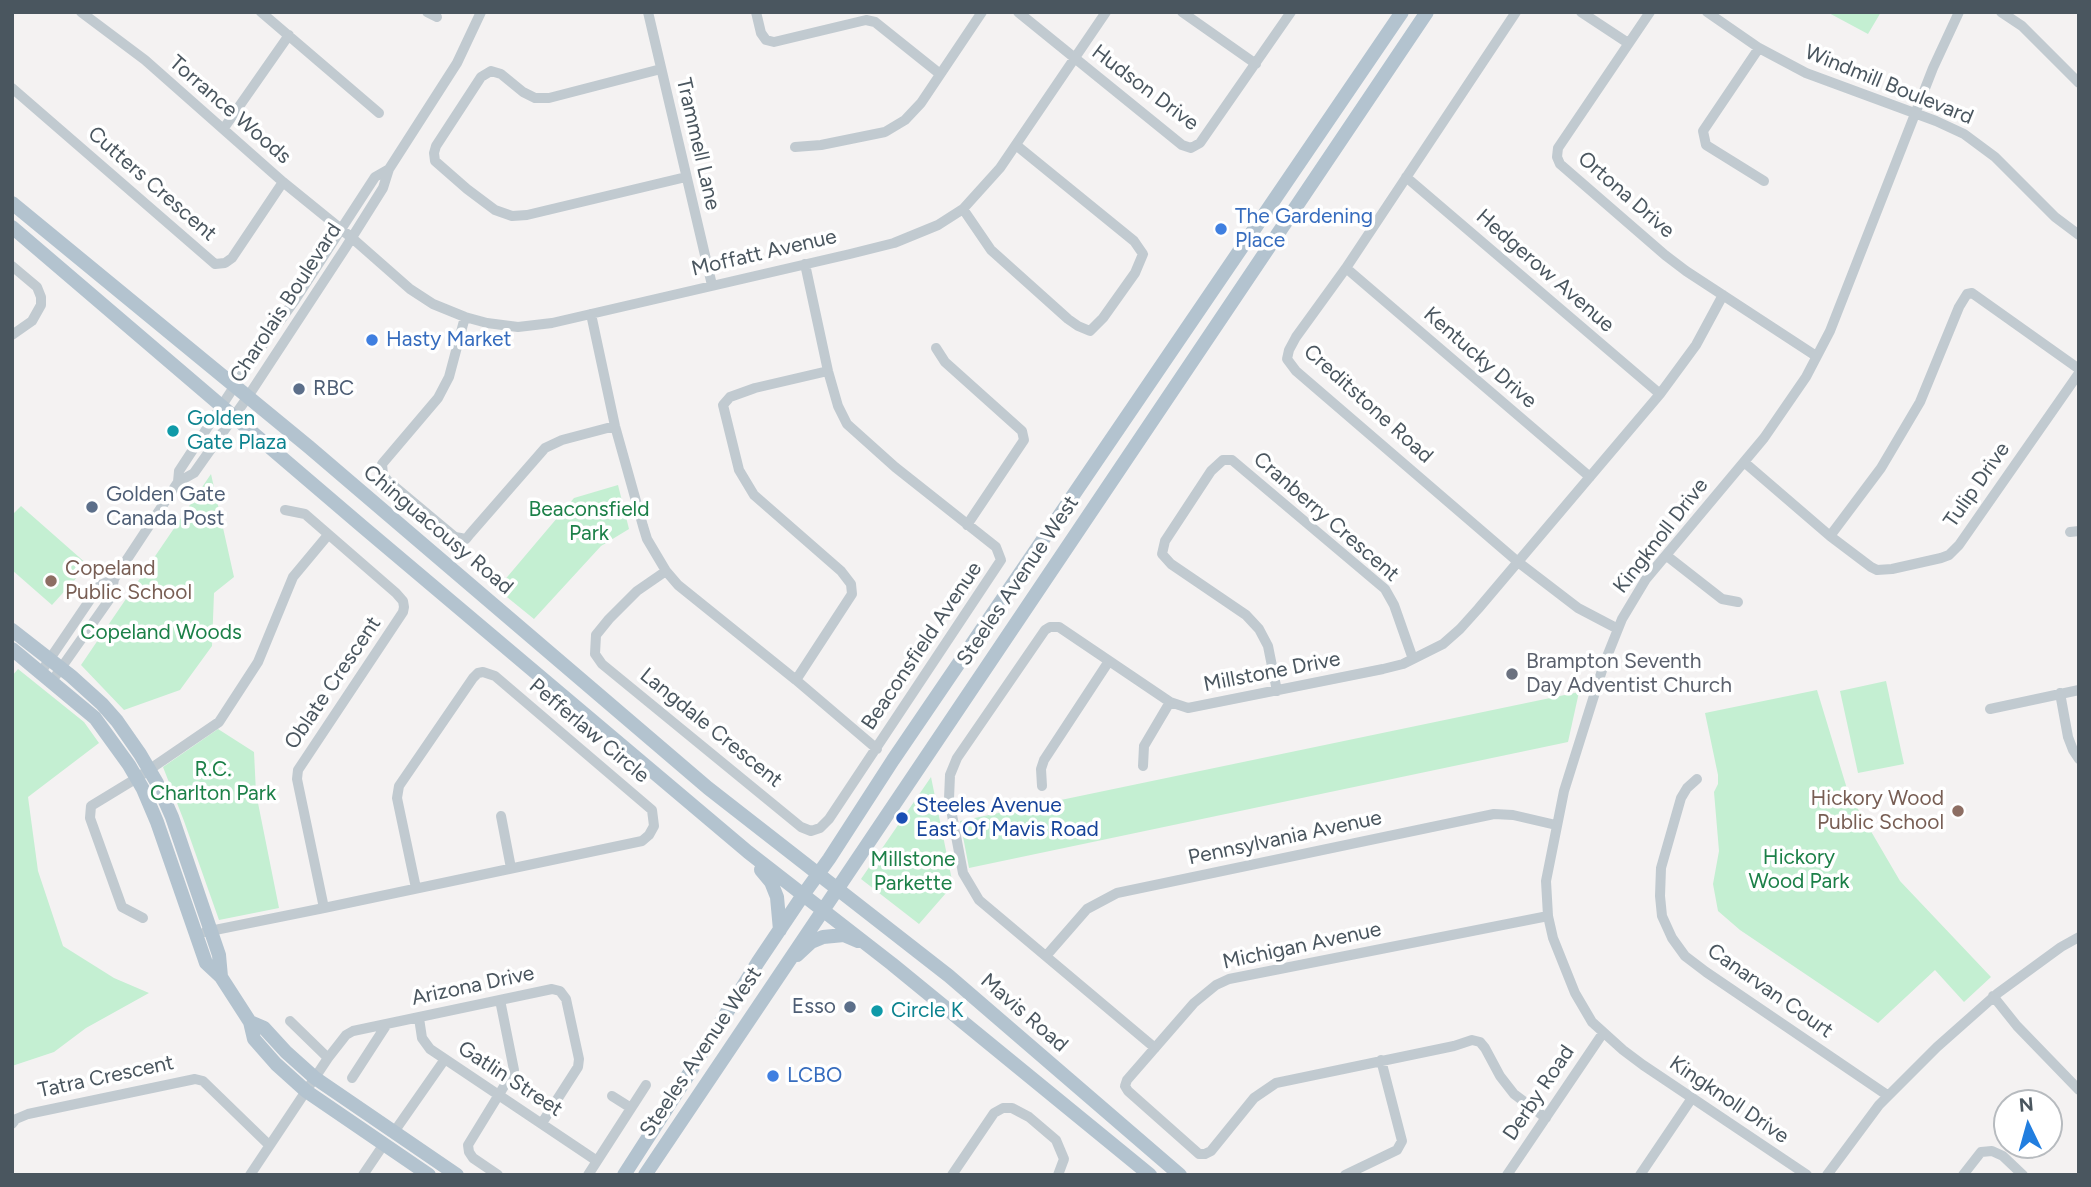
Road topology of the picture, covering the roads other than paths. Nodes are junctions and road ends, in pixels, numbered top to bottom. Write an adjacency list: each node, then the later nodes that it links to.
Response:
1 (81, 12): 30 (street, Torrance Woods)
2 (261, 12): 19 (street)
3 (481, 12): 33 (street, Charolais Boulevard)
4 (648, 12): 24 (street, Trammell Lane)
5 (756, 12): 25 (street)
6 (982, 12): 25 (street)
7 (1018, 12): 22 (street)
8 (1106, 12): 22 (street, Moffatt Avenue)
9 (1182, 12): 23 (street)
10 (1291, 12): 23 (street, Hudson Drive)
11 (1402, 12): 95 (main road, Steeles Avenue West)
12 (1427, 12): 97 (main road, Steeles Avenue West)
13 (1516, 12): 35 (street, Creditstone Road)
14 (1581, 12): 20 (street)
15 (1650, 12): 20 (street, Ortona Drive)
16 (1707, 12): 21 (street, Windmill Boulevard)
17 (1959, 12): 29 (street, Kingknoll Drive)
18 (2001, 12): 26 (street)
19 (289, 35): 28 (street); 30 (street)
20 (1628, 43): 48 (street, Ortona Drive)
21 (1759, 48): 29 (street, Windmill Boulevard); 36 (street)
22 (1074, 59): 23 (street, Hudson Drive); 31 (street, Moffatt Avenue)
23 (1256, 64)
24 (661, 69): 34 (street, Trammell Lane); 34 (street)
25 (940, 74): 32 (street)
26 (2079, 83)
27 (12, 88): 37 (street, Cutters Crescent)
28 (379, 113)
29 (1915, 113): 42 (street, Windmill Boulevard); 53 (street, Kingknoll Drive)
30 (224, 128): 37 (street, Torrance Woods)
31 (1016, 145): 39 (street, Moffatt Avenue); 39 (street)
32 (795, 147)
33 (389, 169): 41 (street, Charolais Boulevard); 43 (street, Charolais Boulevard)
34 (685, 177): 47 (street, Trammell Lane)
35 (1406, 177): 46 (street, Creditstone Road); 57 (street, Hedgerow Avenue)
36 (1764, 181)
37 (283, 182): 41 (street, Torrance Woods)
38 (12, 203): 56 (main road, Chinguacousy Road)
39 (963, 209): 44 (street, Moffatt Avenue)
40 (12, 226): 59 (main road)
41 (340, 229): 43 (street, Torrance Woods); 56 (street, Charolais Boulevard)
42 (2079, 235)
43 (352, 238): 50 (street, Moffatt Avenue); 58 (street, Charolais Boulevard)
44 (805, 264): 47 (street, Moffatt Avenue); 54 (street, Beaconsfield Avenue)
45 (12, 266): 51 (street)
46 (1346, 268): 63 (street, Kentucky Drive); 70 (street, Creditstone Road)
47 (712, 285): 49 (street, Moffatt Avenue)
48 (1723, 295): 53 (street, Ortona Drive); 57 (street, Millstone Drive)
49 (591, 314): 50 (street, Moffatt Avenue); 61 (street, Beaconsfield Avenue)
50 (465, 317): 61 (street)
51 (12, 335)
52 (936, 348): 66 (street)
53 (1816, 356): 62 (street, Kingknoll Drive)
54 (828, 371): 66 (street, Beaconsfield Avenue); 79 (street)
55 (2079, 371): 68 (street, Tulip Drive); 68 (street)
56 (234, 387): 58 (main road, Chinguacousy Road); 59 (street, Charolais Boulevard)
57 (1660, 394): 63 (street, Millstone Drive)
58 (247, 398): 60 (street, Charolais Boulevard); 95 (main road, Chinguacousy Road)
59 (222, 406): 60 (main road); 64 (street, Charolais Boulevard)
60 (234, 417): 64 (street, Charolais Boulevard); 93 (main road)
61 (615, 426): 71 (street, Beaconsfield Avenue)
62 (1744, 463): 68 (street, Tulip Drive); 69 (street, Kingknoll Drive)
63 (1590, 477): 70 (street, Millstone Drive)
64 (178, 482): 78 (street, Charolais Boulevard)
65 (285, 510): 67 (street)
66 (967, 525): 85 (street, Beaconsfield Avenue)
67 (328, 535): 88 (street); 99 (street, Oblate Crescent)
68 (1830, 536)
69 (1667, 556): 72 (street); 73 (street, Kingknoll Drive)
70 (1518, 562): 73 (street, Creditstone Road); 76 (street, Millstone Drive)
71 (666, 571): 79 (street, Beaconsfield Avenue); 85 (street, Langdale Crescent)
72 (1738, 602)
73 (1618, 629): 92 (street, Kingknoll Drive)
74 (12, 630): 78 (main road)
75 (12, 649): 78 (main road)
76 (1413, 659): 81 (street, Millstone Drive); 81 (street, Cranberry Crescent)
77 (1109, 661): 83 (street, Millstone Drive); 90 (street); 108 (street, Millstone Drive)
78 (51, 670): 88 (main road)
79 (796, 680): 85 (street, Beaconsfield Avenue)
80 (2079, 690): 82 (street)
81 (1276, 691): 83 (street, Millstone Drive)
82 (2060, 693): 84 (street); 86 (street)
83 (1170, 702): 87 (street)
84 (1990, 709)
85 (877, 748)
86 (2079, 759)
87 (1143, 766)
88 (143, 774): 102 (street); 104 (main road); 105 (main road)
89 (1697, 779): 129 (street, Canarvan Court)
90 (1042, 786)
91 (501, 816): 94 (street)
92 (1556, 825): 101 (street, Kingknoll Drive); 108 (street, Pennsylvania Avenue)
93 (748, 852): 98 (main road); 103 (main road)
94 (511, 868): 96 (street, Pefferlaw Circle); 96 (street, Pefferlaw Circle)
95 (818, 874): 97 (main road, Chinguacousy Road); 98 (main road, Steeles Avenue West)
96 (416, 888): 99 (street, Pefferlaw Circle)
97 (836, 888): 100 (main road, Steeles Avenue West); 138 (main road, Mavis Road)
98 (803, 895): 100 (main road, Mavis Road); 103 (main road, Steeles Avenue West)
99 (324, 908): 104 (street, Pefferlaw Circle)
100 (822, 910): 107 (main road, Mavis Road); 109 (main road, Steeles Avenue West)
101 (1548, 916): 117 (street, Kingknoll Drive); 118 (street, Michigan Avenue)
102 (143, 918)
103 (780, 930): 147 (main road, Steeles Avenue West)
104 (210, 931): 105 (street, Pefferlaw Circle); 110 (main road)
105 (195, 934): 110 (main road)
106 (2079, 937): 111 (street)
107 (866, 944): 109 (main road); 140 (main road, Mavis Road)
108 (1046, 956): 118 (street, Millstone Drive)
109 (783, 967): 148 (main road, Steeles Avenue West)
110 (221, 977): 115 (main road)
111 (1993, 996): 125 (street); 129 (street)
112 (500, 1000): 113 (street, Arizona Drive); 127 (street); 133 (street, Arizona Drive)
113 (419, 1018): 116 (street, Arizona Drive); 120 (street, Gatlin Street)
114 (290, 1021): 119 (street)
115 (250, 1022): 122 (main road); 126 (main road)
116 (387, 1024): 119 (street, Arizona Drive); 123 (street)
117 (1603, 1033): 130 (street, Kingknoll Drive); 132 (street, Derby Road)
118 (1155, 1048): 121 (street, Michigan Avenue)
119 (328, 1058): 122 (street, Arizona Drive)
120 (445, 1059): 127 (street, Gatlin Street); 135 (street)
121 (1381, 1060): 132 (street, Michigan Avenue); 152 (street)
122 (315, 1078): 126 (street, Arizona Drive); 135 (main road)
123 (352, 1078)
124 (646, 1085): 131 (street)
125 (2079, 1090)
126 (306, 1091): 136 (street, Arizona Drive); 137 (main road)
127 (500, 1095): 133 (street, Gatlin Street); 145 (street)
128 (612, 1096): 131 (street)
129 (1887, 1096): 156 (street)
130 (1692, 1098): 154 (street); 155 (street, Kingknoll Drive)
131 (631, 1108): 139 (street)
132 (1546, 1118): 153 (street, Derby Road)
133 (542, 1123): 139 (street, Gatlin Street)
134 (12, 1124): 136 (street, Tatra Crescent)
135 (394, 1132): 144 (main road)
136 (270, 1144): 141 (street, Arizona Drive)
137 (384, 1144): 142 (street); 143 (main road)
138 (1154, 1152): 140 (main road); 151 (main road, Mavis Road)
139 (597, 1160): 146 (street)
140 (1145, 1170)
141 (250, 1175)
142 (363, 1175)
143 (429, 1175)
144 (457, 1175)
145 (498, 1175)
146 (588, 1175)
147 (624, 1175)
148 (645, 1175)
149 (952, 1175): 150 (street)
150 (1058, 1175)
151 (1180, 1175)
152 (1345, 1175)
153 (1507, 1175)
154 (1640, 1175)
155 (1807, 1175)
156 (1827, 1175)
157 (1963, 1175): 158 (street)
158 (2023, 1175)

